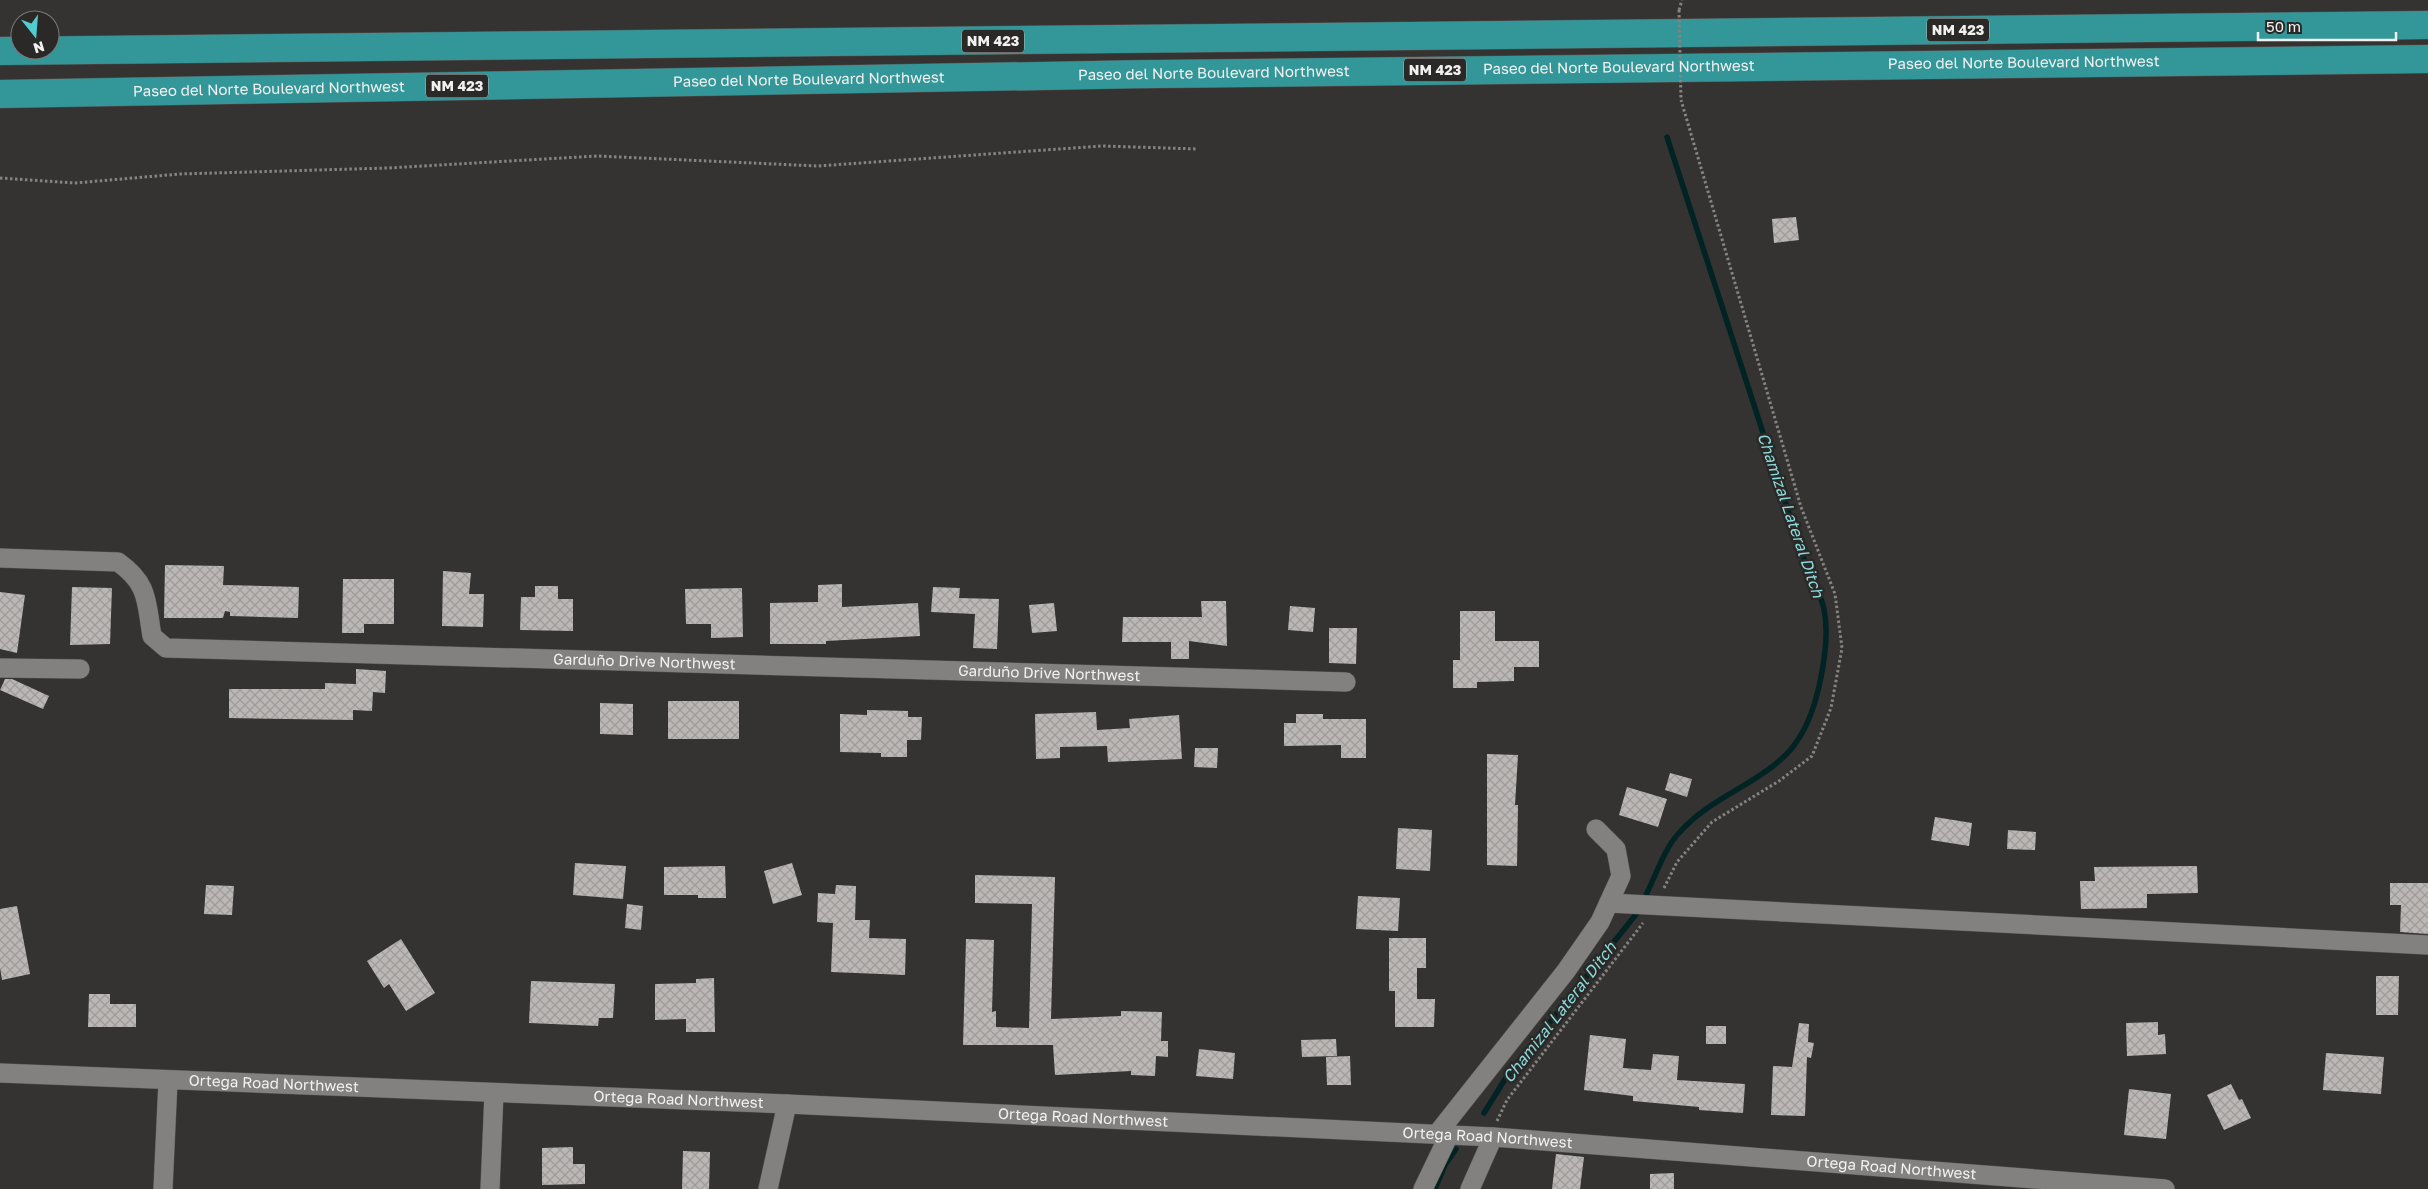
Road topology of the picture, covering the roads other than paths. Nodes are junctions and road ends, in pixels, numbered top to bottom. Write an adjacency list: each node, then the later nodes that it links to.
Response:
1 (2428, 25): 2 (highway, Paseo del Norte Boulevard Northwest / NM 423)
2 (0, 51)
3 (2428, 59): 4 (highway, Paseo del Norte Boulevard Northwest / NM 423)
4 (0, 94)
5 (0, 558): 8 (street, Garduño Drive Northwest)
6 (0, 668): 7 (street)
7 (80, 670)
8 (1346, 682)
9 (1596, 830): 10 (street)
10 (1609, 903): 11 (street); 16 (street)
11 (2428, 944)
12 (0, 1073): 13 (street, Ortega Road Northwest)
13 (168, 1081): 14 (street, Ortega Road Northwest); 18 (street)
14 (494, 1093): 15 (street, Ortega Road Northwest); 19 (street)
15 (787, 1104): 16 (street, Ortega Road Northwest); 20 (street)
16 (1443, 1135): 17 (street, Ortega Road Northwest); 21 (street)
17 (1493, 1137): 22 (street); 23 (street, Ortega Road Northwest)
18 (163, 1189)
19 (490, 1189)
20 (768, 1189)
21 (1423, 1189)
22 (1470, 1189)
23 (2165, 1189)

